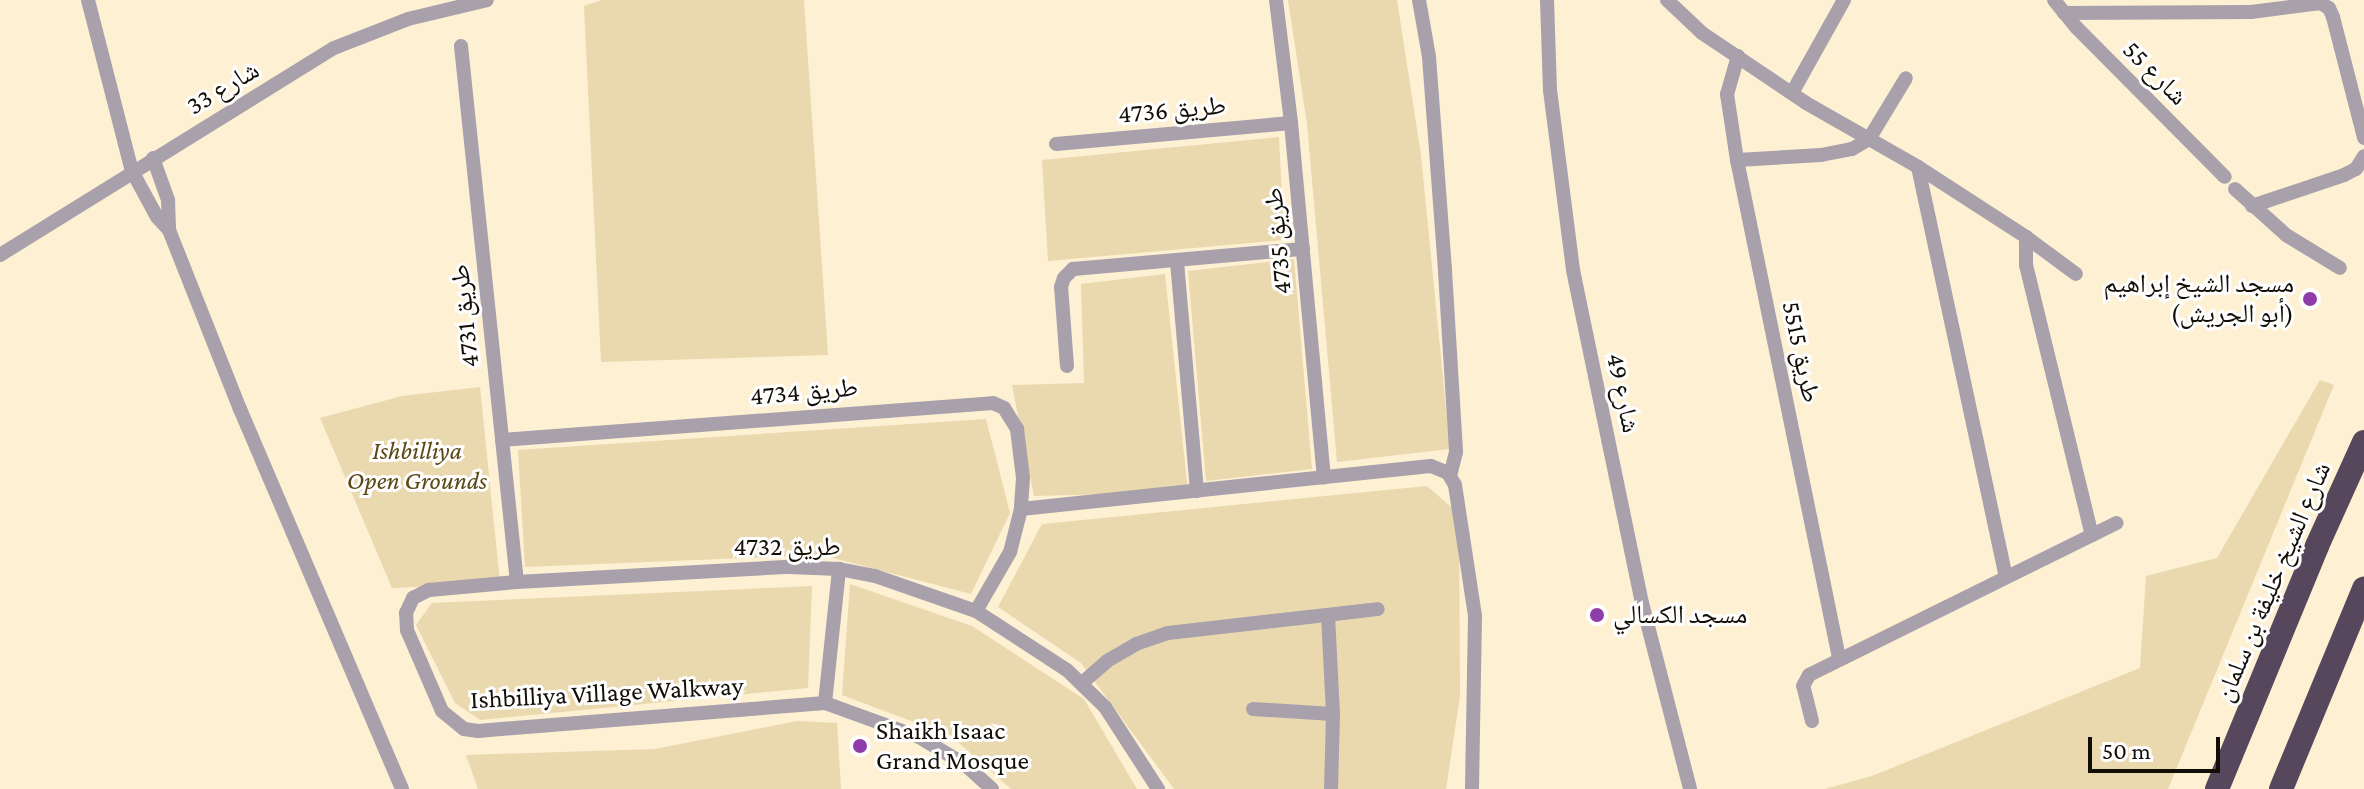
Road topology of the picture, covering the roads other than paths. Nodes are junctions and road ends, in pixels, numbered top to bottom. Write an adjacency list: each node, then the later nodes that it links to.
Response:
1 (88, 0): 22 (street)
2 (487, 0): 19 (street, شارع 33)
3 (1276, 0): 14 (street, طريق 4735)
4 (1419, 0): 34 (street)
5 (1547, 0): 59 (street, شارع 49)
6 (1667, 0): 11 (street)
7 (1844, 0): 13 (street)
8 (2054, 0): 9 (street, شارع 55)
9 (2064, 13): 15 (street); 23 (street, شارع 55)
10 (461, 46): 32 (street, طريق 4731)
11 (1738, 56): 13 (street); 20 (street, طريق 5515)
12 (1906, 78): 16 (street)
13 (1792, 93): 16 (street)
14 (1291, 123): 17 (street, طريق 4736); 26 (street, طريق 4735)
15 (2364, 138)
16 (1869, 139): 20 (street); 21 (street)
17 (1056, 144)
18 (2364, 156): 23 (street)
19 (153, 158): 22 (street, شارع 33); 24 (street)
20 (1737, 160): 48 (street, طريق 5515)
21 (1918, 167): 25 (street); 41 (street)
22 (132, 171): 24 (street); 27 (street, شارع 33)
23 (2252, 206): 29 (street, شارع 55)
24 (169, 230): 54 (street)
25 (2026, 237): 30 (street); 39 (street)
26 (1303, 249): 28 (street); 35 (street, طريق 4735)
27 (0, 255)
28 (1177, 262): 31 (street); 36 (street)
29 (2340, 268)
30 (2076, 274)
31 (1067, 366)
32 (502, 440): 37 (street, طريق 4734); 42 (street, طريق 4731)
33 (2364, 442): 60 (highway, شارع الشيخ خليفة بن سلمان)
34 (1450, 476): 35 (street); 58 (street)
35 (1324, 477): 36 (street)
36 (1197, 491): 37 (street)
37 (1021, 509): 46 (street, طريق 4734)
38 (2117, 523): 39 (street)
39 (2092, 535): 41 (street)
40 (839, 569): 42 (street, طريق 4732); 46 (street, طريق 4732); 50 (street)
41 (2006, 577): 48 (street)
42 (517, 582): 44 (street, طريق 4732)
43 (2364, 589): 61 (highway)
44 (429, 590): 50 (street, Ishbilliya Village Walkway)
45 (1378, 609): 47 (street)
46 (976, 611): 49 (street, طريق 4732)
47 (1328, 615): 49 (street); 52 (street)
48 (1839, 658): 53 (street)
49 (1082, 683): 56 (street, طريق 4732)
50 (825, 703): 55 (street, Ishbilliya Village Walkway)
51 (1253, 709): 52 (street)
52 (1333, 714): 57 (street)
53 (1812, 721)
54 (402, 789)
55 (992, 789)
56 (1158, 789)
57 (1331, 789)
58 (1472, 789)
59 (1690, 789)
60 (2217, 789)
61 (2281, 789)

